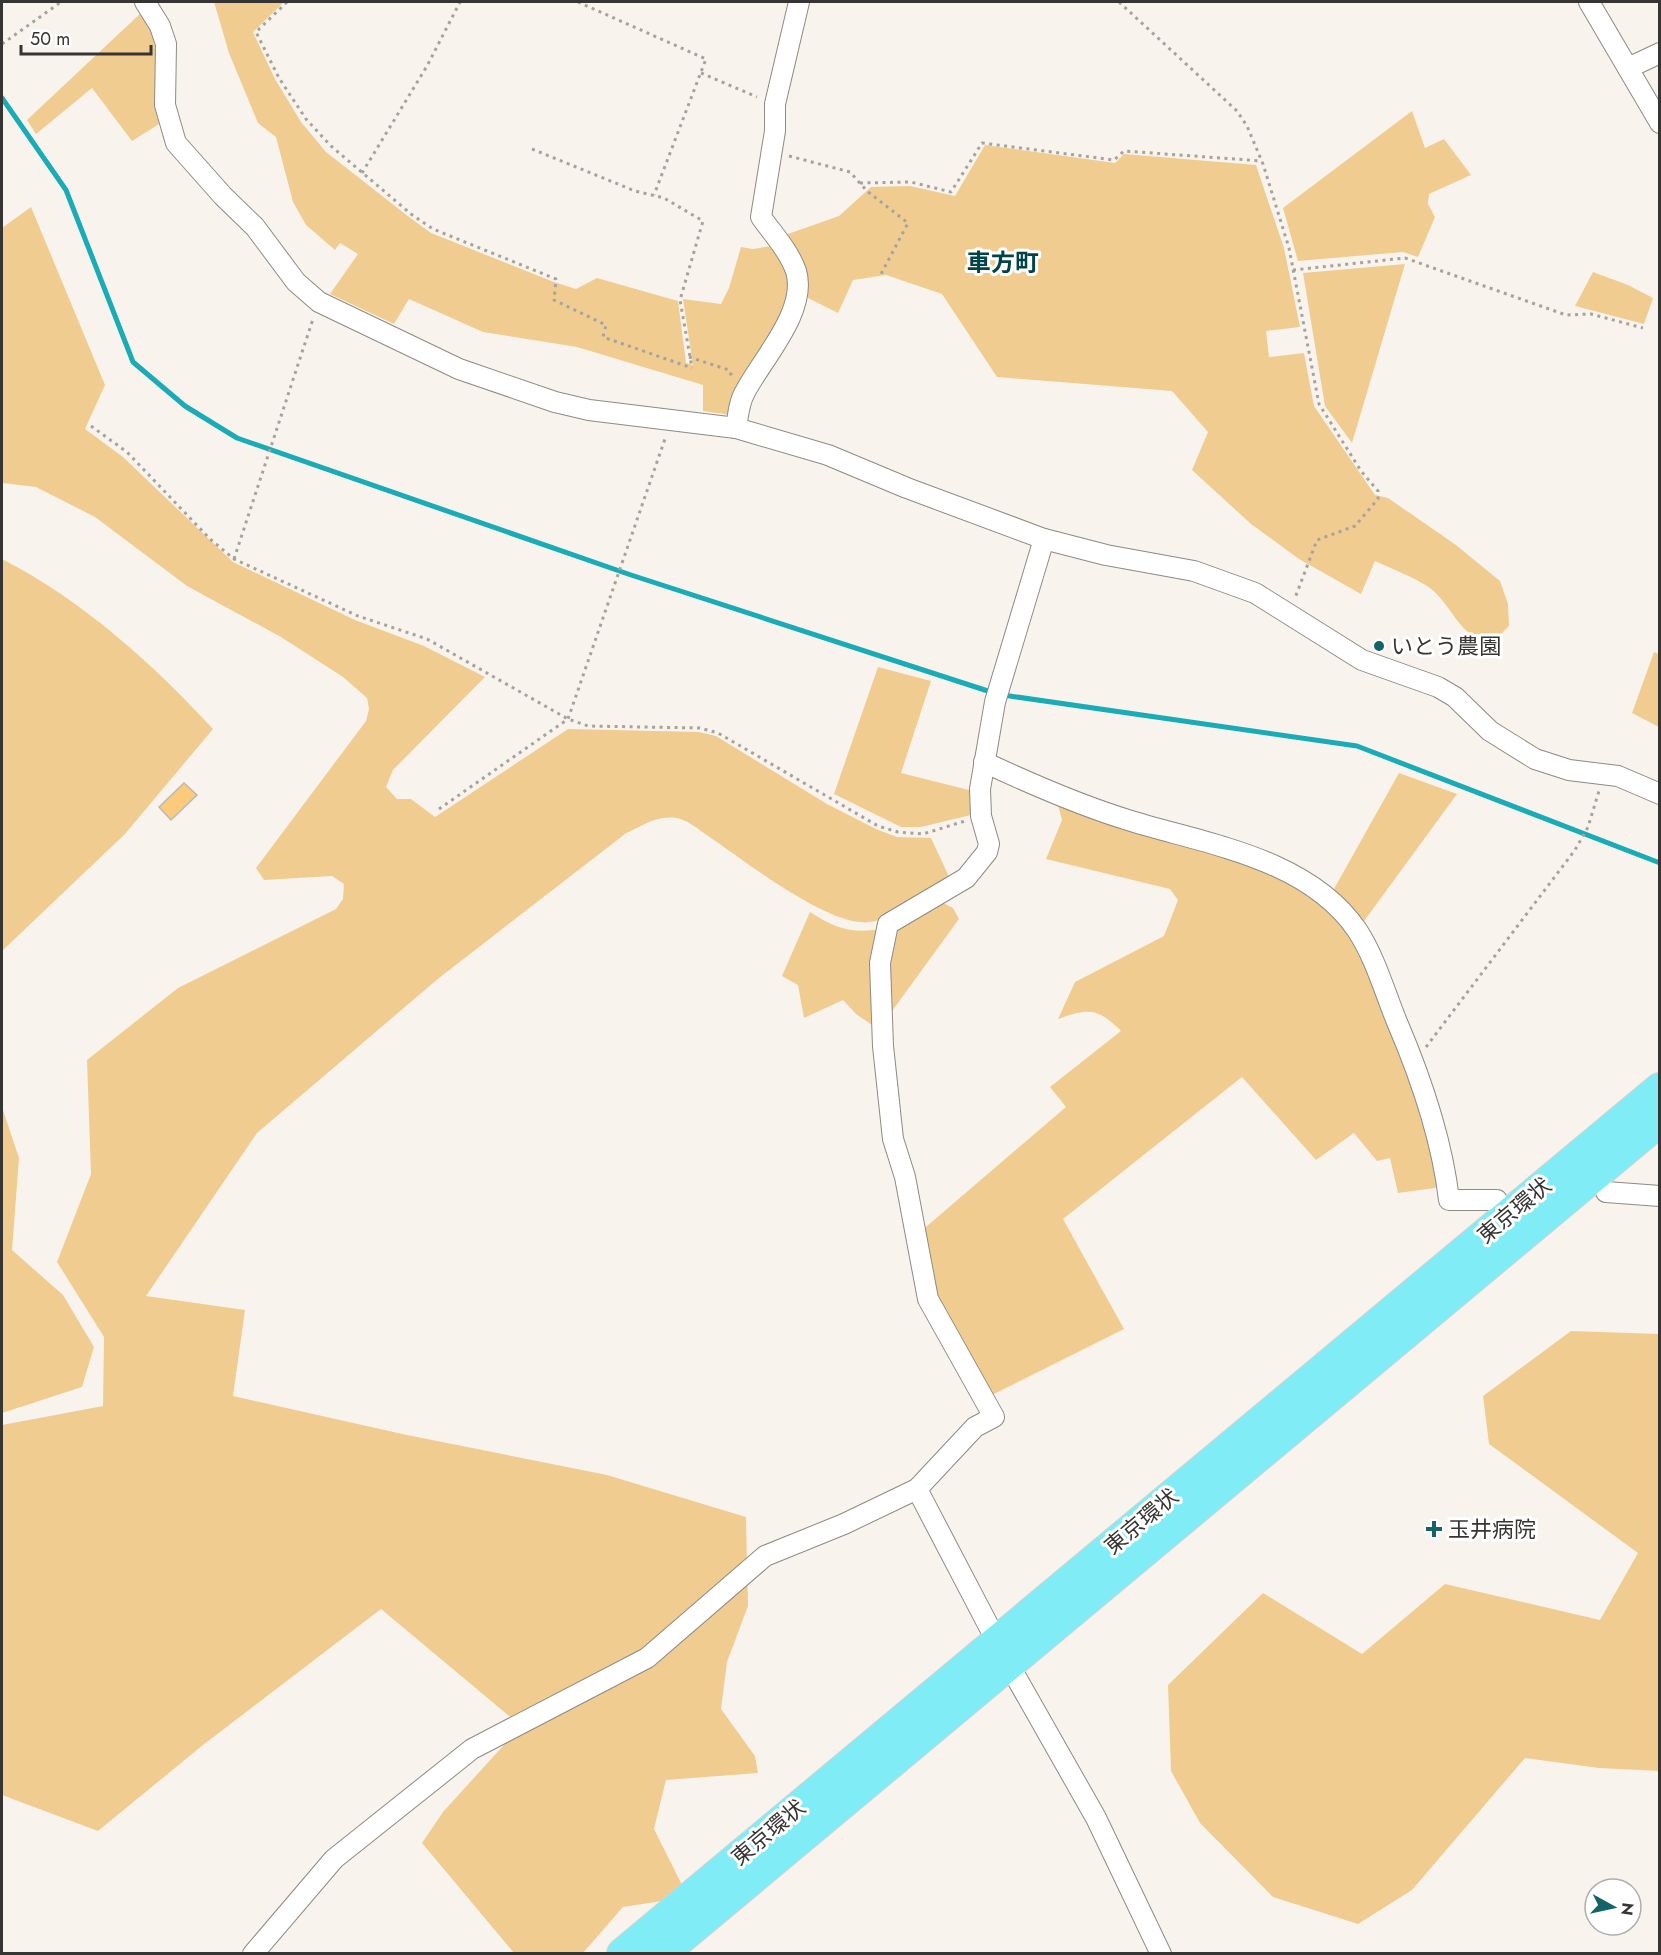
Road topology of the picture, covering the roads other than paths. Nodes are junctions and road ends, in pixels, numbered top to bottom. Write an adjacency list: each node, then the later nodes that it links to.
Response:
1 (145, 2): 7 (street)
2 (799, 2): 7 (street)
3 (1589, 2): 5 (street)
4 (1659, 53): 5 (street)
5 (1628, 68): 6 (street)
6 (1659, 123)
7 (736, 428): 8 (street)
8 (1044, 539): 9 (street); 10 (street)
9 (984, 762): 15 (street); 16 (street)
10 (1659, 795)
11 (1659, 1089): 17 (highway, 東京環状)
12 (1659, 1120): 17 (highway, 東京環状)
13 (1606, 1192): 14 (street)
14 (1659, 1196)
15 (1497, 1200)
16 (917, 1489): 17 (street); 18 (street)
17 (1003, 1651): 19 (highway, 東京環状); 20 (highway, 東京環状); 21 (street)
18 (253, 1953)
19 (623, 1953)
20 (661, 1953)
21 (1161, 1953)

